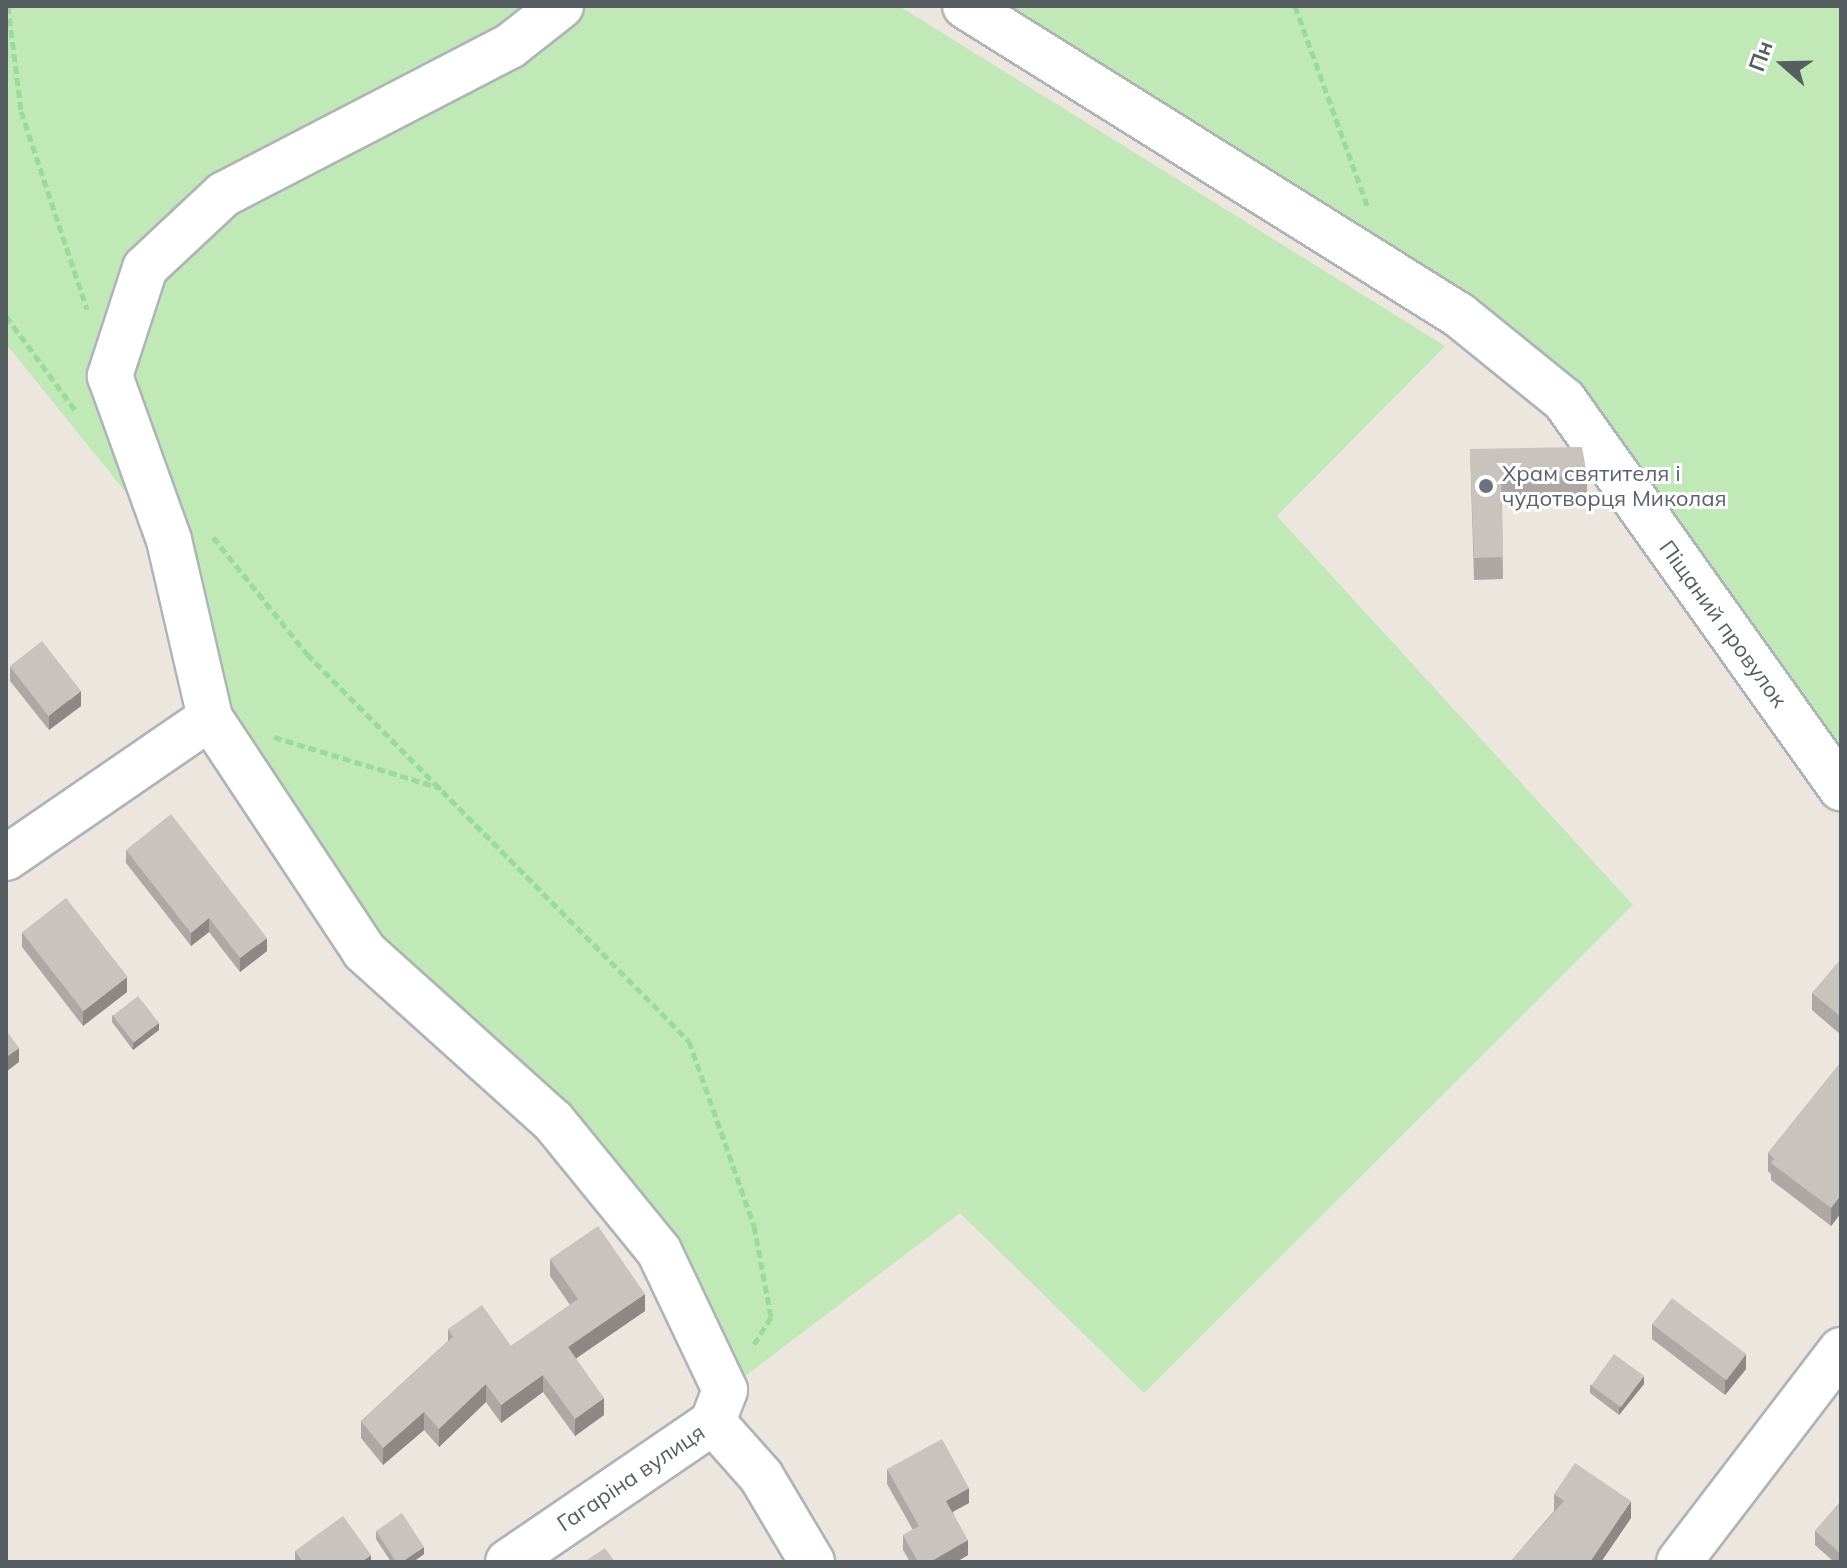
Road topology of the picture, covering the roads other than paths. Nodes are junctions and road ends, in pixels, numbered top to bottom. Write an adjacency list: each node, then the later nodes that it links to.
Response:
1 (561, 6): 3 (street)
2 (965, 6): 4 (street, Піщаний провулок)
3 (210, 718): 5 (street); 7 (street)
4 (1841, 788)
5 (6, 858)
6 (1841, 1350): 10 (street)
7 (719, 1406): 8 (street, Гагаріна вулиця); 9 (street)
8 (508, 1562)
9 (812, 1562)
10 (1679, 1562)

